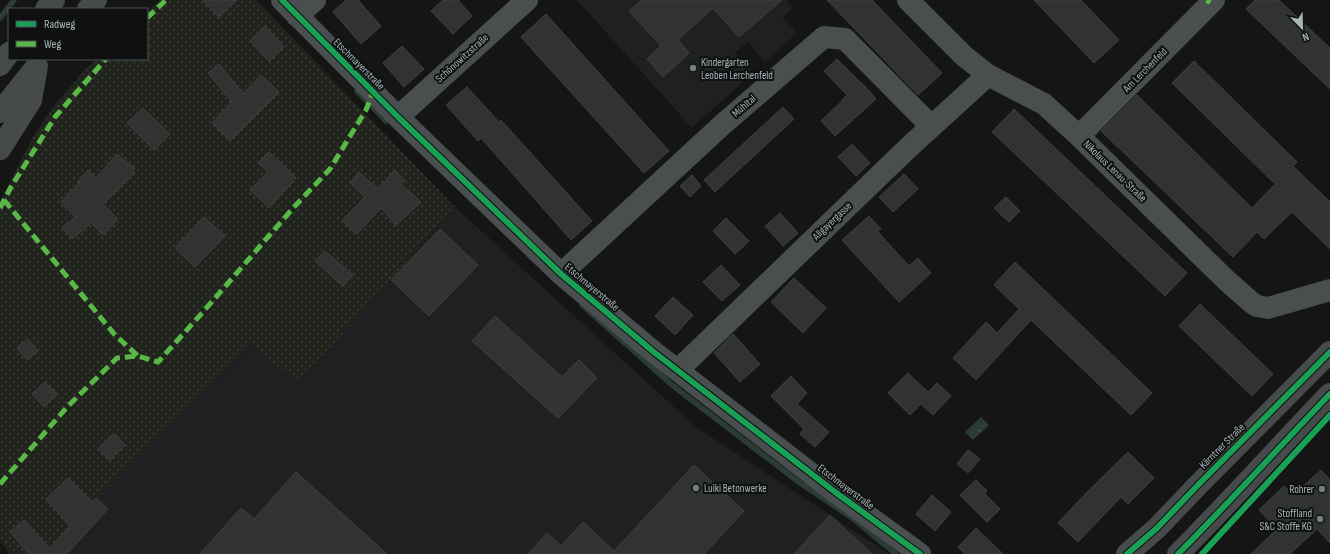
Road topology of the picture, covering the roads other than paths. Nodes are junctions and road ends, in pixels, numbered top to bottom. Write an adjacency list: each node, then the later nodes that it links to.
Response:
1 (54, 0): 8 (highway)
2 (96, 0): 9 (highway)
3 (282, 0): 10 (street, Etschmayerstraße)
4 (315, 0): 10 (street)
5 (527, 0): 16 (street, Schönowitzstraße)
6 (908, 0): 14 (street, Nikolaus Lenau-Straße)
7 (1210, 1): 18 (street, Am Lerchenfeld)
8 (47, 8)
9 (89, 8)
10 (297, 16): 16 (street, Etschmayerstraße)
11 (8, 54): 13 (highway)
12 (40, 62): 15 (highway); 19 (highway)
13 (0, 65)
14 (988, 75): 17 (street, Allgayergasse); 18 (street, Nikolaus Lenau-Straße)
15 (0, 112)
16 (398, 117): 20 (street, Etschmayerstraße)
17 (931, 126): 20 (street, Mühltal); 23 (street, Allgayergasse)
18 (1079, 136): 21 (street, Nikolaus Lenau-Straße)
19 (0, 149)
20 (561, 274): 23 (street, Etschmayerstraße)
21 (1330, 290)
22 (1330, 352): 26 (main road, Kärntner Straße)
23 (678, 370): 25 (street, Etschmayerstraße)
24 (1330, 394): 27 (main road)
25 (920, 554)
26 (1127, 554)
27 (1178, 554)

